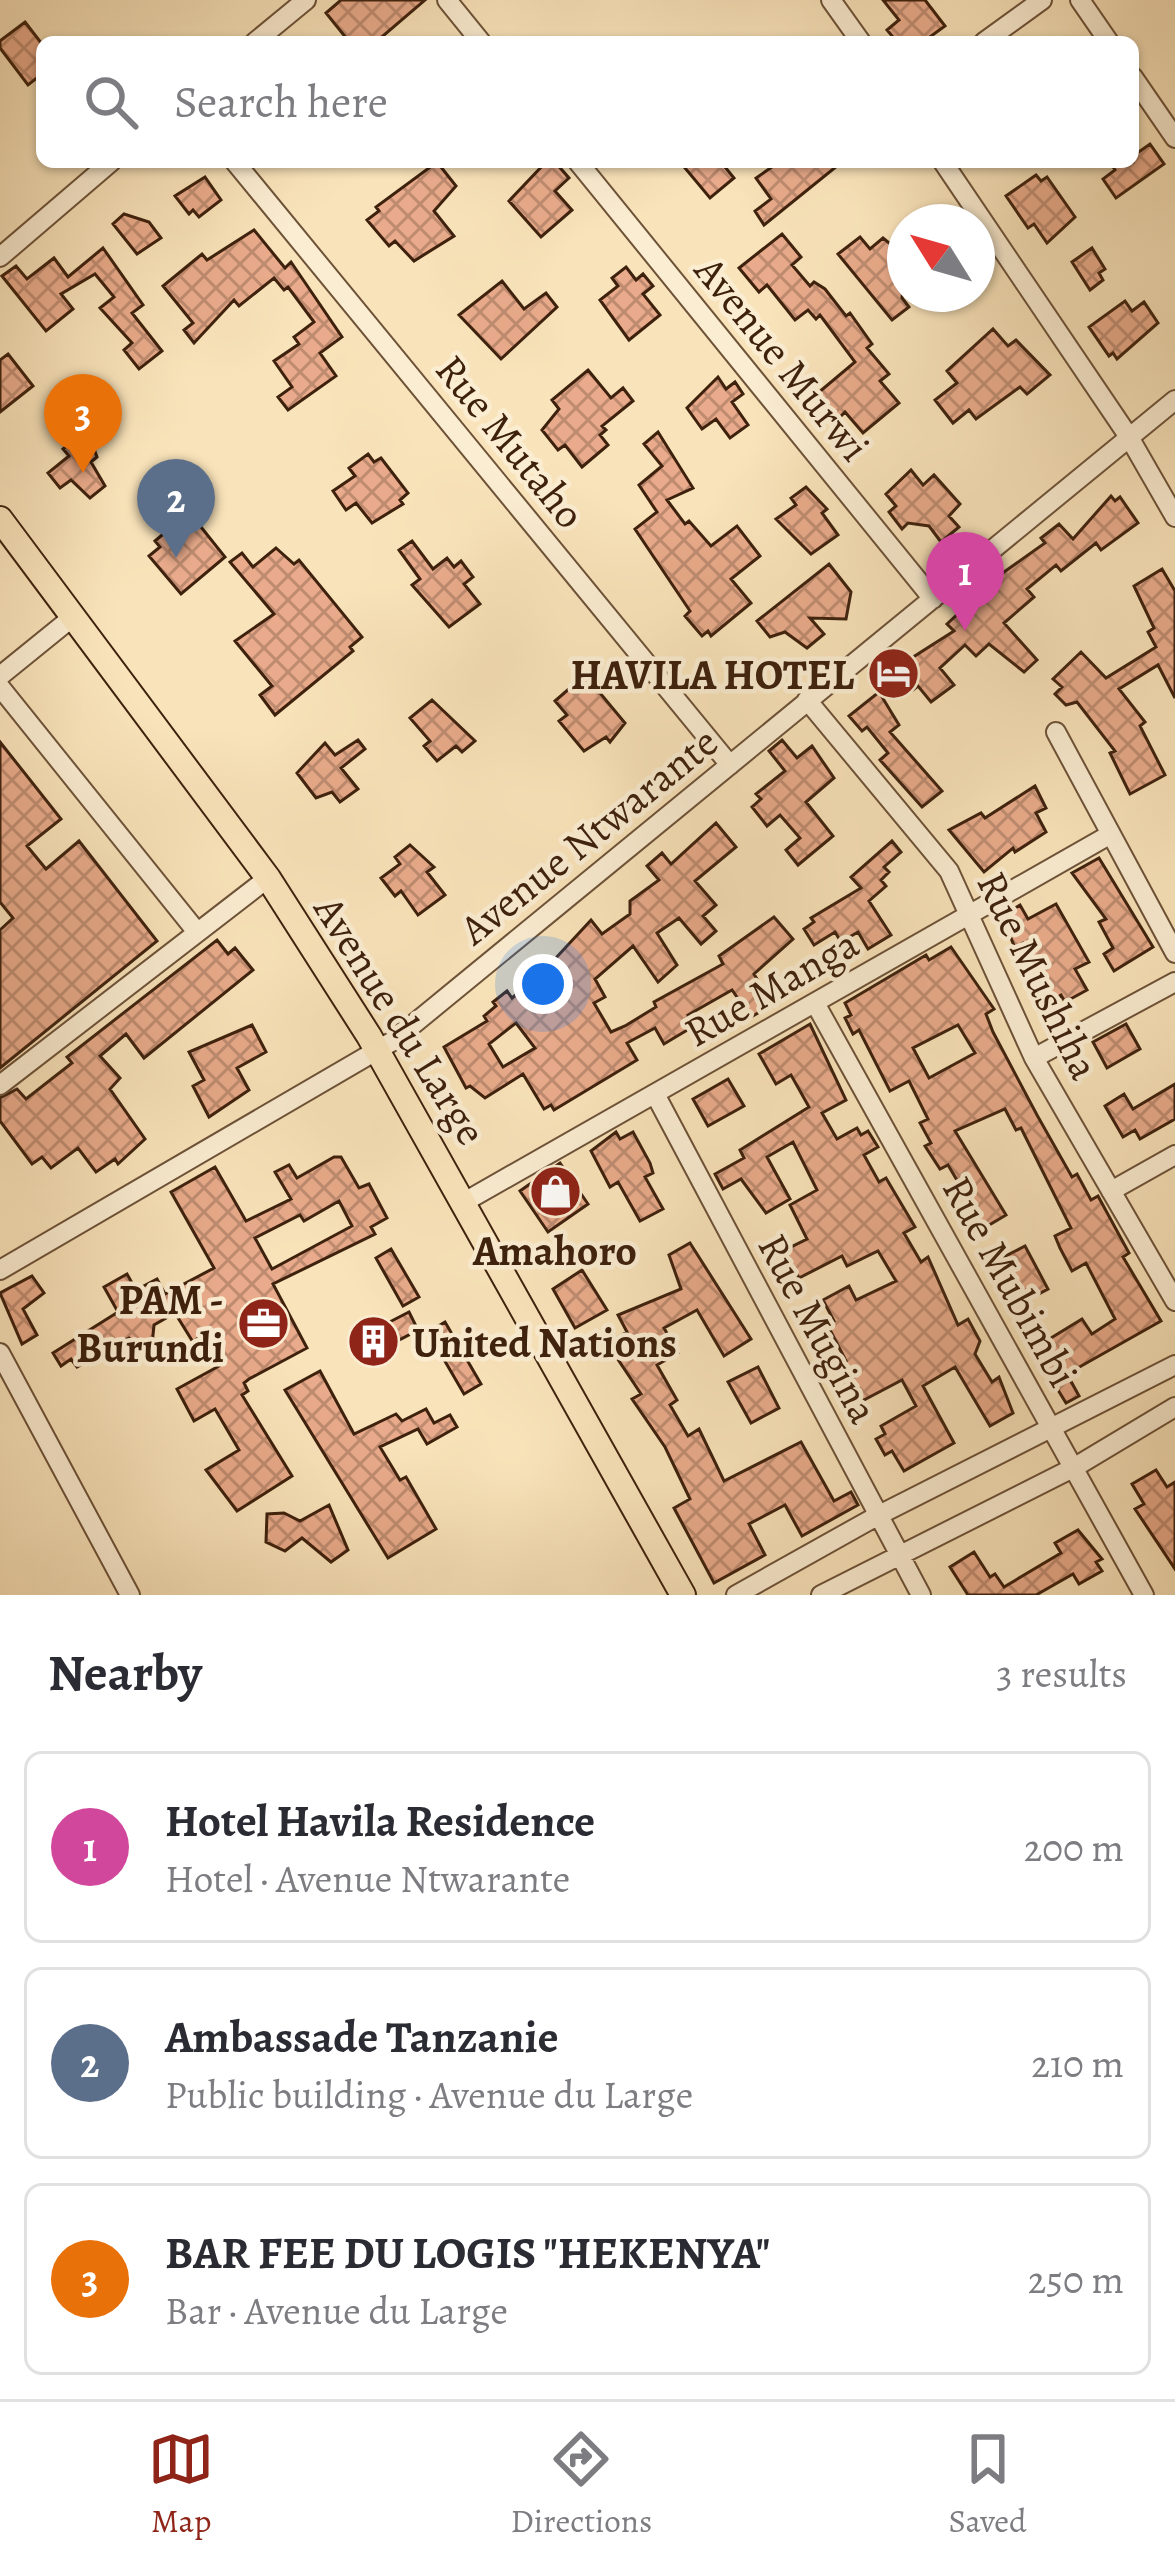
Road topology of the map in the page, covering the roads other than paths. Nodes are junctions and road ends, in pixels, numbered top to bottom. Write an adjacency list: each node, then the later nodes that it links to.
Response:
1 (306, 0): 6 (street)
2 (446, 0): 7 (street)
3 (831, 0): 8 (street)
4 (1042, 0): 9 (street)
5 (1080, 0): 10 (street)
6 (262, 36)
7 (476, 36)
8 (857, 36)
9 (992, 36)
10 (1105, 36)
11 (1139, 86): 12 (street)
12 (1175, 138)
13 (104, 168): 17 (street)
14 (241, 168): 28 (street, Rue Mutaho)
15 (583, 168): 22 (street, Avenue Murwi)
16 (947, 168): 19 (street)
17 (0, 257)
18 (1175, 400): 19 (street, Avenue Ntwarante)
19 (1130, 436): 20 (street); 22 (street, Avenue Ntwarante)
20 (1175, 517)
21 (0, 519): 23 (main road, Avenue du Large)
22 (933, 599): 26 (street, Avenue Ntwarante)
23 (74, 616): 24 (street); 30 (main road, Avenue du Large)
24 (0, 676)
25 (0, 687): 32 (street)
26 (807, 700): 28 (street, Avenue Ntwarante); 31 (street, Rue Mushiha)
27 (1055, 732): 29 (street)
28 (730, 765): 36 (street, Avenue Ntwarante)
29 (1111, 834): 31 (street, Rue Manga); 33 (street)
30 (268, 878): 32 (street); 36 (main road, Avenue du Large)
31 (966, 919): 35 (street, Rue Manga); 37 (street, Rue Mushiha)
32 (197, 932): 38 (street)
33 (1175, 953)
34 (1175, 982): 37 (street)
35 (815, 1004): 39 (street, Rue Manga); 48 (street, Rue Mubimbi)
36 (379, 1051): 42 (main road, Avenue du Large); 43 (street, Avenue Ntwarante)
37 (1034, 1058): 41 (street, Rue Mushiha)
38 (0, 1085)
39 (655, 1094): 42 (street, Rue Manga); 50 (street, Rue Mugina)
40 (1175, 1155): 41 (street)
41 (1111, 1191): 44 (street, Rue Mushiha)
42 (466, 1202): 53 (main road, Avenue du Large)
43 (0, 1270)
44 (1175, 1301)
45 (0, 1353): 52 (street)
46 (1175, 1365): 48 (street)
47 (1175, 1406): 49 (street)
48 (1053, 1429): 49 (street, Rue Mubimbi); 50 (street)
49 (1075, 1466): 51 (street); 57 (street, Rue Mubimbi)
50 (878, 1516): 51 (street, Rue Mugina); 54 (street)
51 (898, 1556): 55 (street); 56 (street, Rue Mugina)
52 (130, 1595)
53 (683, 1595)
54 (736, 1595)
55 (821, 1595)
56 (922, 1595)
57 (1144, 1595)

